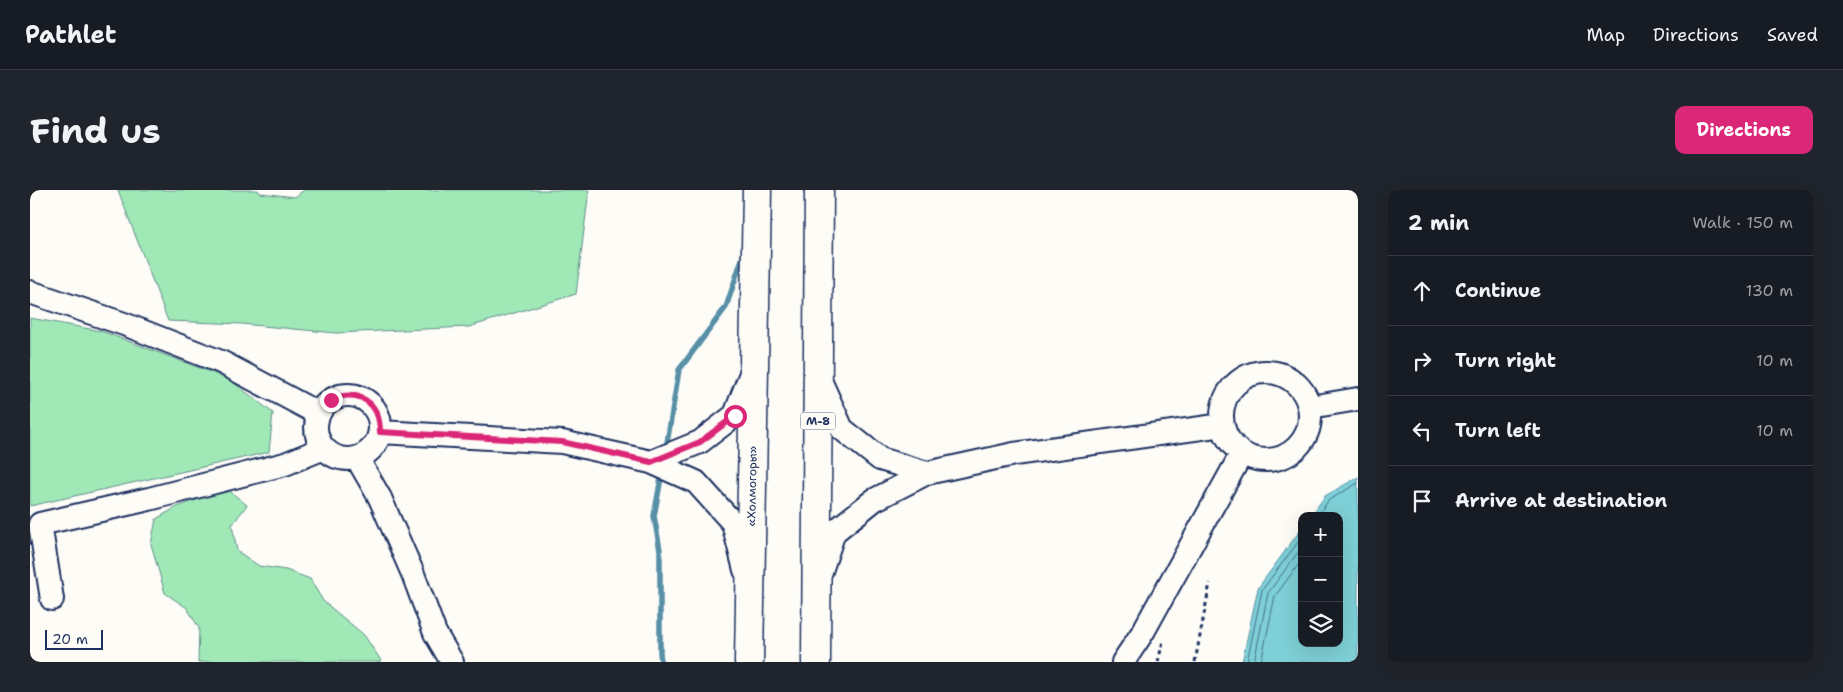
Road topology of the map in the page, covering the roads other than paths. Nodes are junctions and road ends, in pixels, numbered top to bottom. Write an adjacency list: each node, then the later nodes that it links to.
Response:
1 (757, 190): 4 (highway, «Холмогоры»)
2 (819, 190): 5 (highway, М-8)
3 (30, 292): 8 (street)
4 (754, 365): 14 (street); 17 (highway, «Холмогоры»)
5 (818, 378): 15 (street); 16 (highway, М-8)
6 (1358, 399): 7 (street)
7 (1310, 406): 9 (street); 12 (street)
8 (319, 414): 10 (street); 11 (street)
9 (1223, 425): 12 (street); 15 (street)
10 (380, 432): 13 (street); 14 (street)
11 (324, 448): 13 (street); 18 (street)
12 (1242, 453): 22 (street)
13 (357, 458): 21 (street)
14 (651, 462): 17 (street)
15 (928, 473): 16 (street)
16 (817, 585): 19 (highway, М-8)
17 (750, 590): 20 (highway, «Холмогоры»)
18 (52, 599)
19 (816, 657)
20 (750, 658)
21 (452, 662)
22 (1123, 662)

